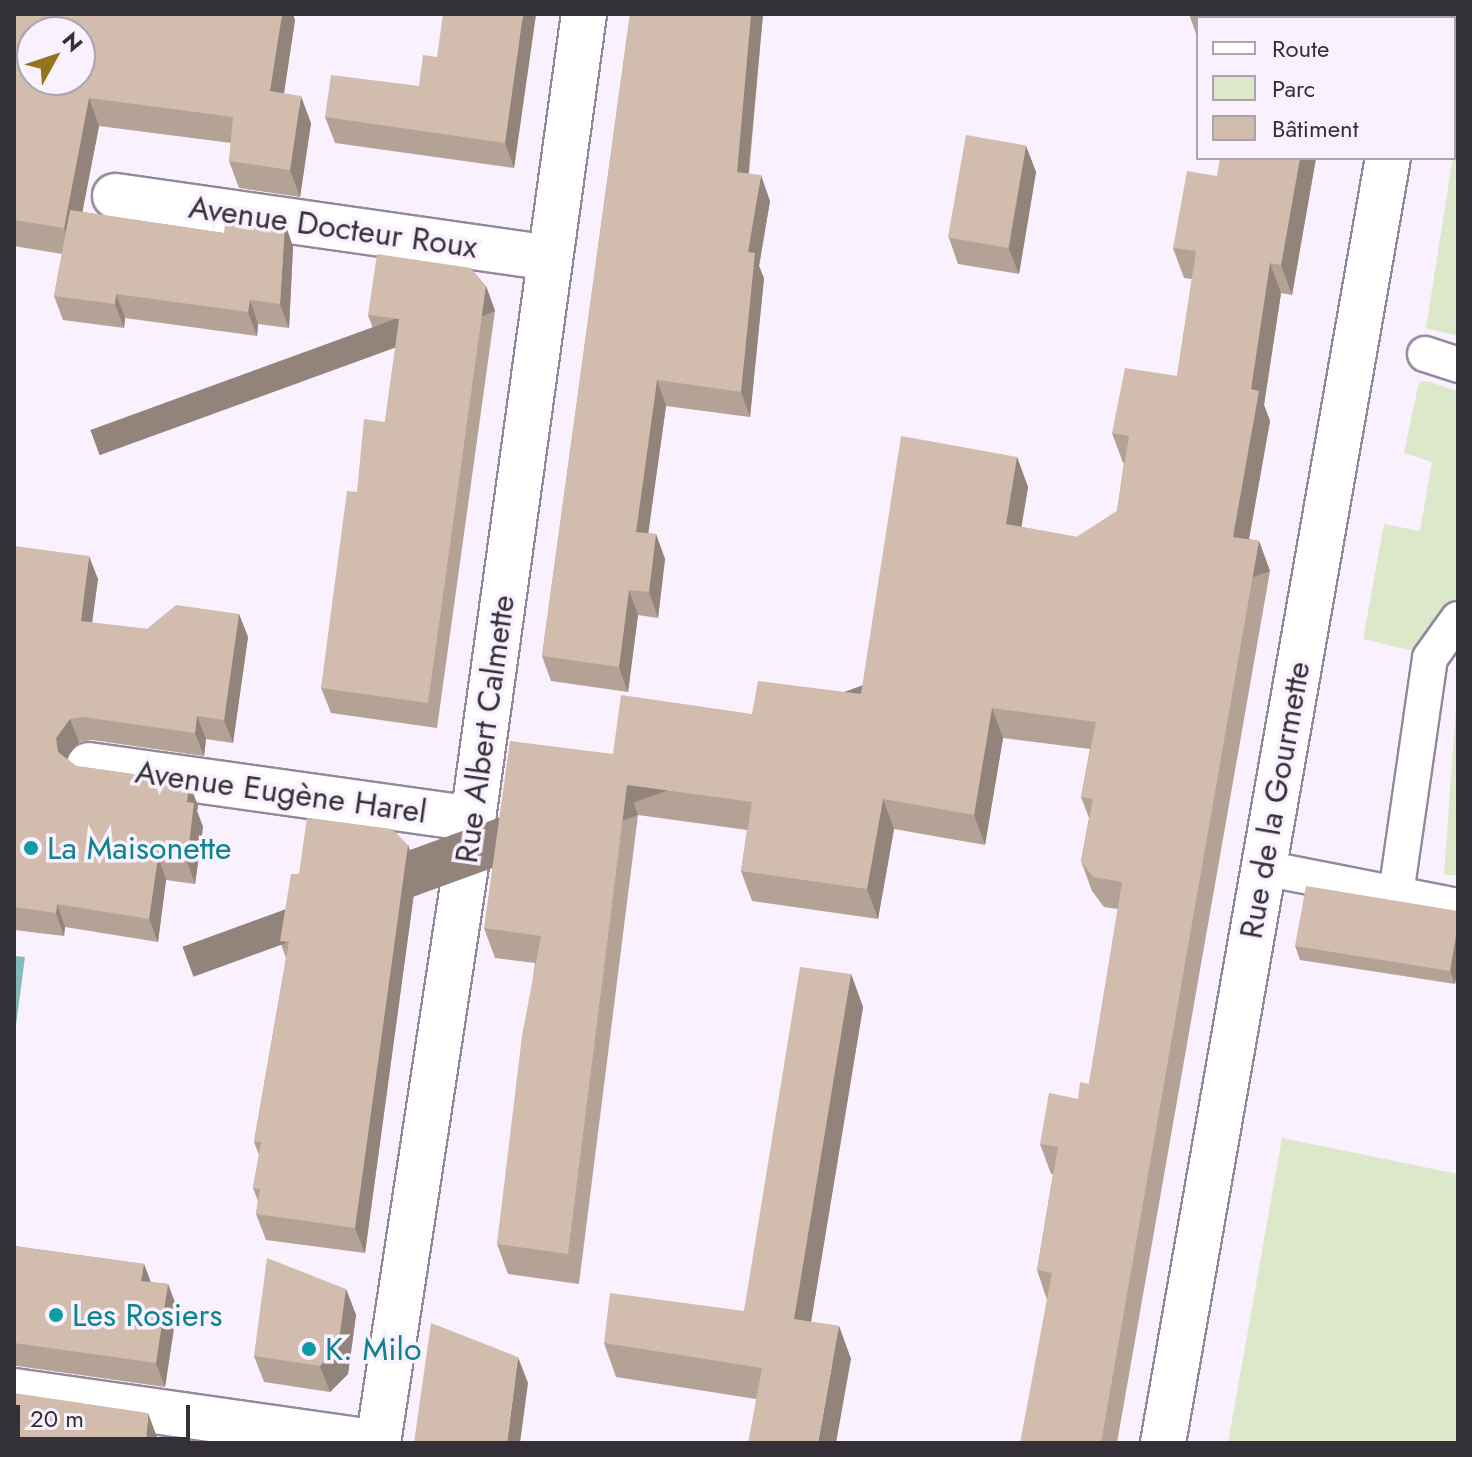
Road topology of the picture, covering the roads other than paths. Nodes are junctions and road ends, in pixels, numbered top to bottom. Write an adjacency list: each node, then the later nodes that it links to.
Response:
1 (584, 14): 4 (street, Rue Albert Calmette)
2 (1388, 160): 10 (street, Rue de la Gourmette)
3 (115, 196): 4 (street, Avenue Docteur Roux)
4 (550, 258): 9 (street, Rue Albert Calmette)
5 (1425, 354): 6 (lane)
6 (1458, 365)
7 (1458, 619): 11 (lane)
8 (89, 765): 9 (street, Avenue Eugène Harel)
9 (473, 819): 14 (street, Rue Albert Calmette)
10 (1264, 868): 11 (lane); 15 (street, Rue de la Gourmette)
11 (1396, 894): 12 (lane)
12 (1458, 906)
13 (14, 1391): 14 (street)
14 (378, 1443)
15 (1163, 1443)

